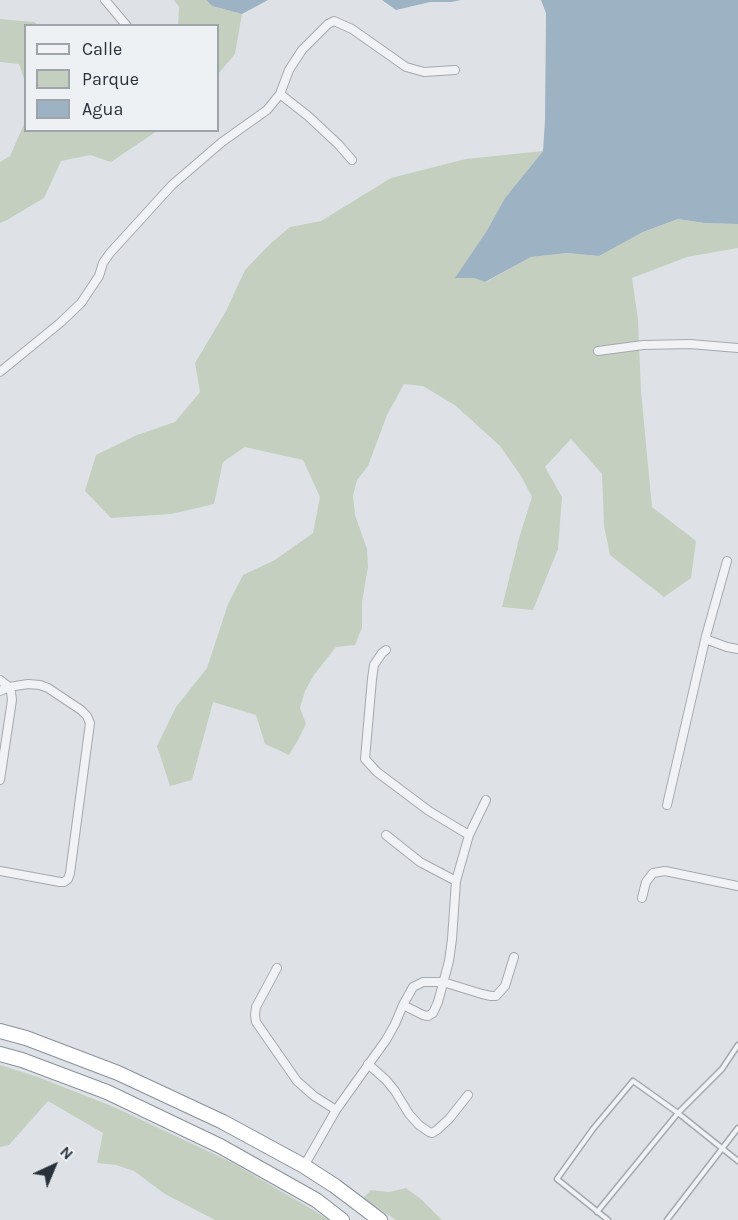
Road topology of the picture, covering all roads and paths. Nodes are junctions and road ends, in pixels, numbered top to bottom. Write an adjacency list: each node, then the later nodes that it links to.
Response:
1 (105, 0): 2 (street)
2 (125, 24)
3 (455, 70): 4 (street)
4 (280, 94): 5 (street); 8 (street)
5 (352, 160)
6 (738, 348): 7 (street)
7 (598, 351)
8 (0, 372)
9 (727, 561): 10 (street)
10 (706, 636): 11 (street); 18 (street)
11 (738, 649)
12 (386, 651): 19 (street)
13 (0, 680): 14 (street)
14 (9, 687): 15 (street); 16 (street); 21 (street)
15 (0, 691)
16 (0, 780)
17 (486, 800): 19 (street)
18 (667, 805)
19 (469, 835): 22 (street)
20 (386, 836): 22 (street)
21 (0, 871)
22 (456, 881): 27 (street)
23 (738, 886): 24 (street)
24 (642, 898)
25 (514, 957): 27 (street)
26 (277, 968): 34 (street)
27 (443, 982): 28 (street); 28 (street)
28 (403, 1005): 32 (street)
29 (0, 1031): 39 (highway)
30 (738, 1045): 35 (lane)
31 (0, 1054): 41 (highway)
32 (368, 1065): 33 (street); 34 (street)
33 (468, 1095)
34 (336, 1110): 39 (street)
35 (678, 1113): 37 (lane); 40 (lane); 40 (lane)
36 (738, 1128): 37 (lane)
37 (722, 1149): 38 (lane); 44 (lane)
38 (738, 1161)
39 (304, 1166): 42 (highway)
40 (597, 1212): 43 (lane)
41 (342, 1220)
42 (381, 1220)
43 (608, 1220)
44 (667, 1220)

